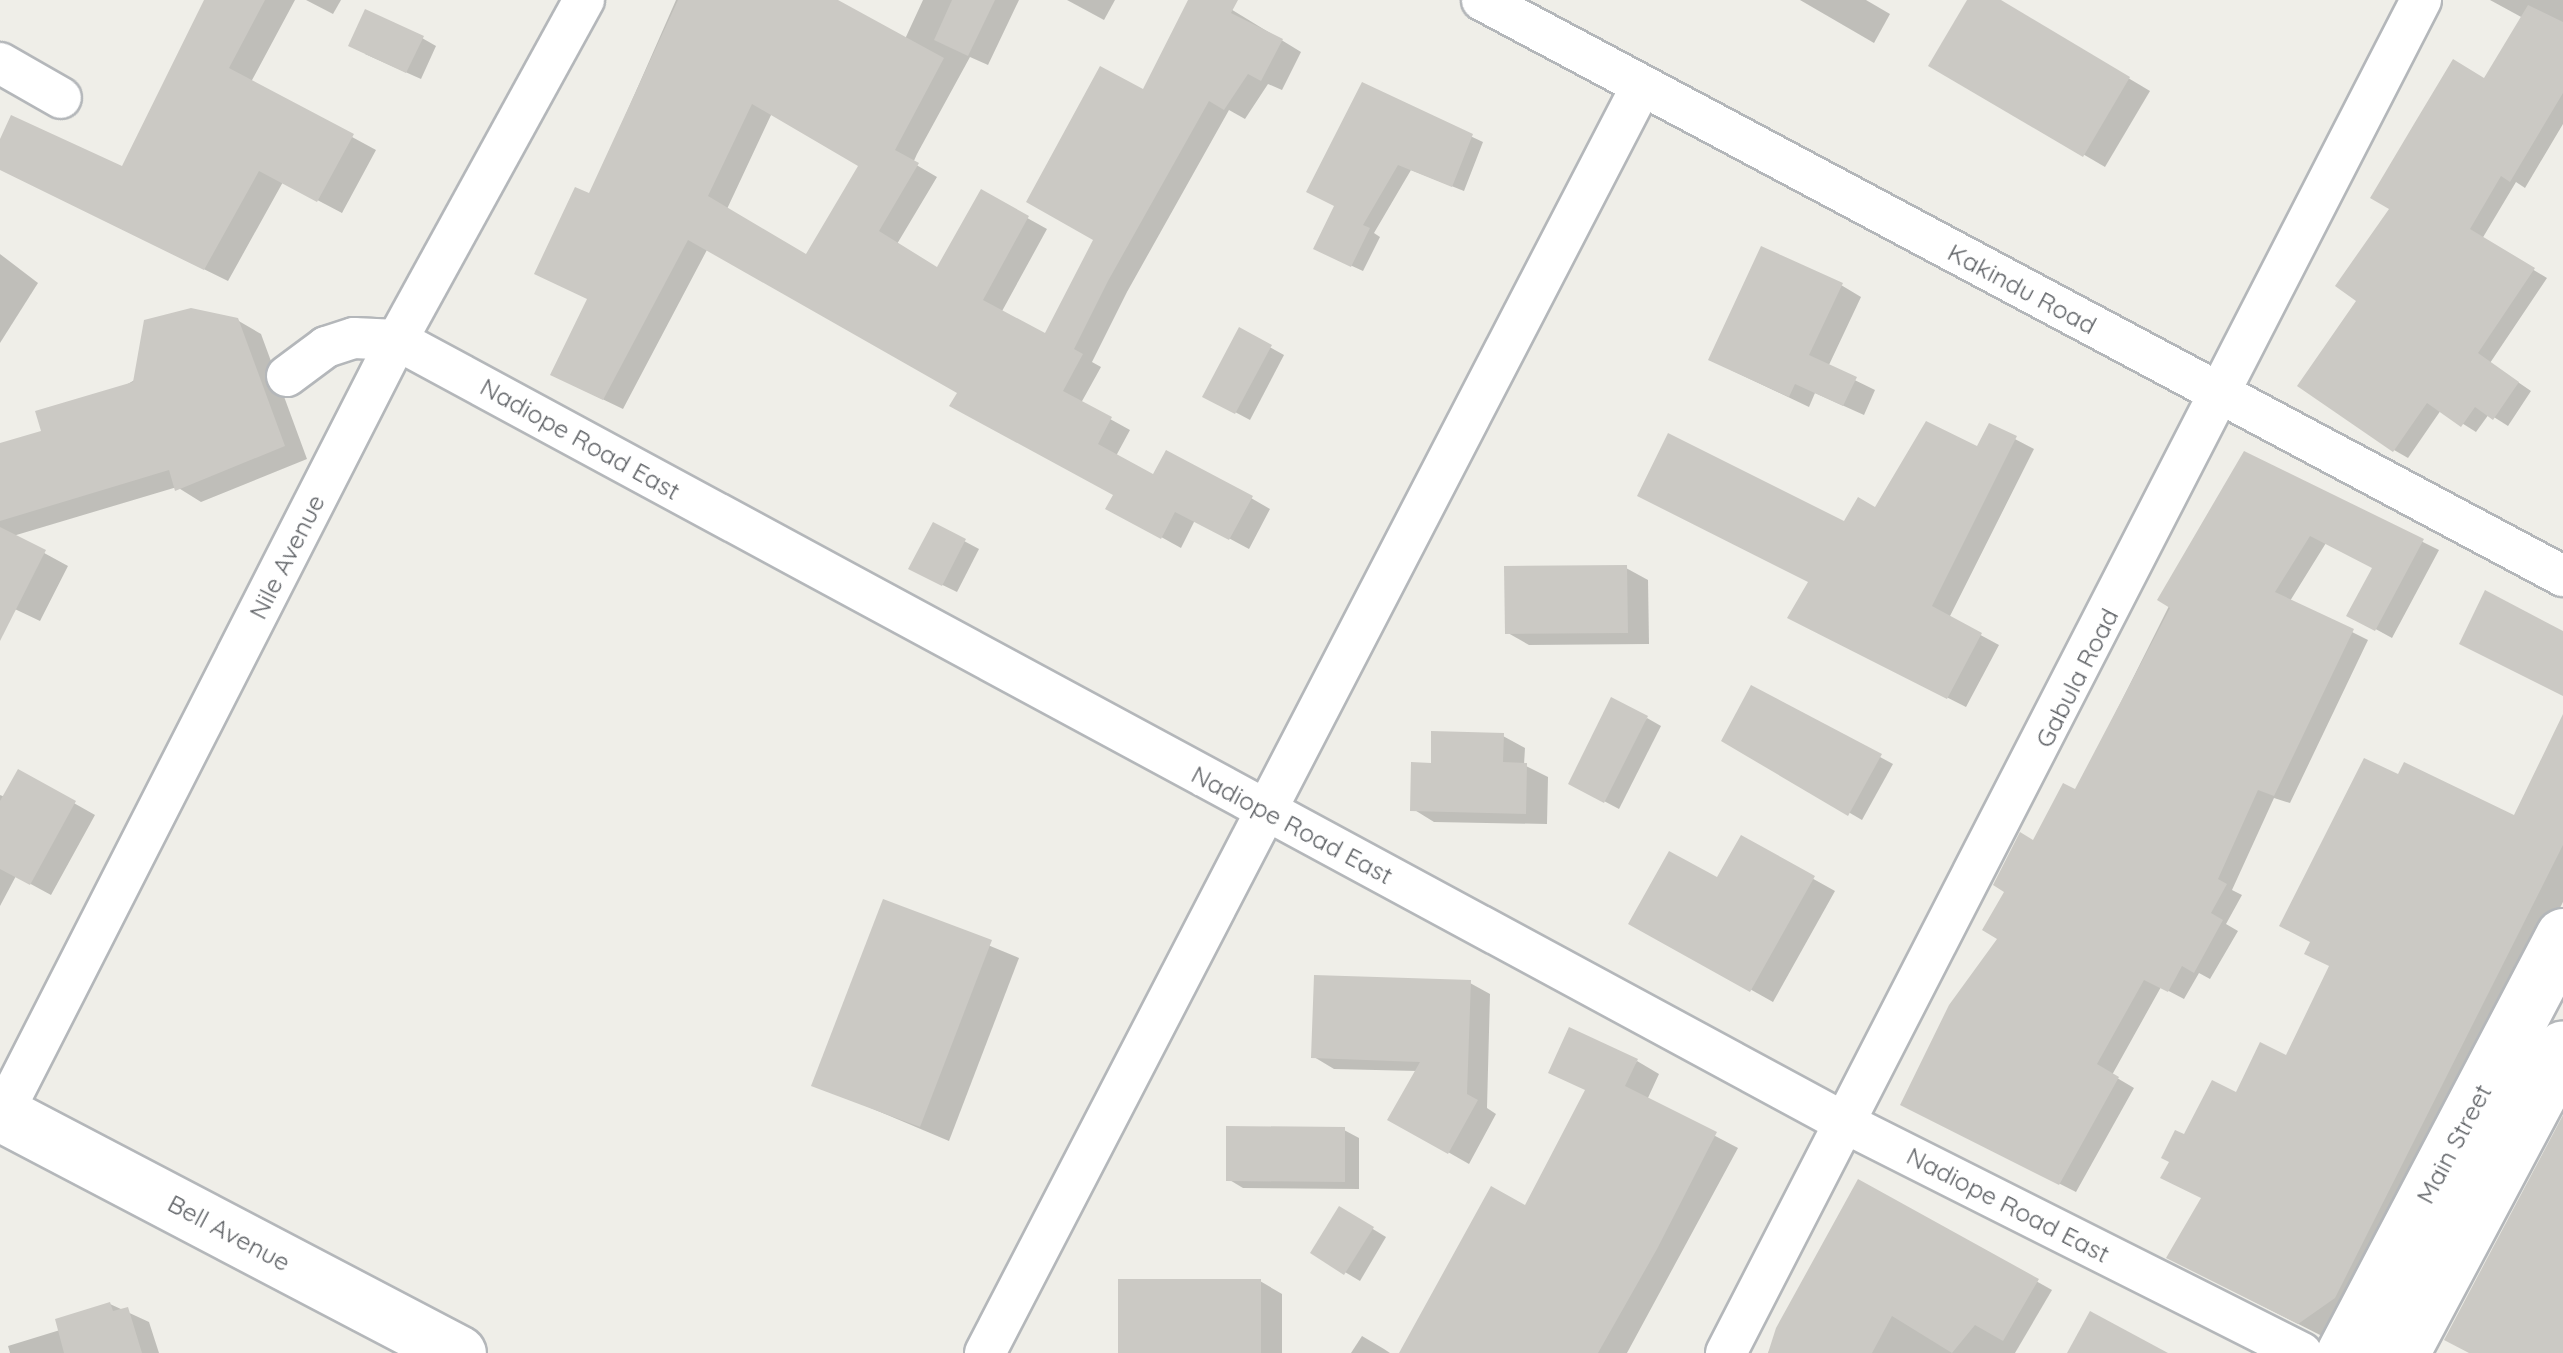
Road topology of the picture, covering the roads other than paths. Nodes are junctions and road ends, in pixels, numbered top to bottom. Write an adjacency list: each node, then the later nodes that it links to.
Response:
1 (584, 0): 7 (street, Nile Avenue)
2 (1482, 0): 5 (street, Kakindu Road)
3 (2421, 0): 9 (street, Gabula Road)
4 (0, 63): 6 (street)
5 (1641, 86): 9 (street, Kakindu Road); 11 (street)
6 (61, 98)
7 (398, 340): 8 (street, Nadiope Road East); 11 (street, Nadiope Road East); 14 (street, Nile Avenue)
8 (287, 376)
9 (2222, 395): 10 (street, Kakindu Road); 15 (street, Gabula Road)
10 (2563, 576)
11 (1263, 810): 15 (street, Nadiope Road East); 17 (street)
12 (2563, 936): 20 (street, Main Street)
13 (2563, 1048): 21 (street, Main Street)
14 (1, 1115): 16 (street, Bell Avenue)
15 (1847, 1124): 18 (street, Gabula Road); 19 (street, Nadiope Road East)
16 (458, 1353)
17 (985, 1353)
18 (1726, 1353)
19 (2302, 1353)
20 (2344, 1353)
21 (2401, 1353)

